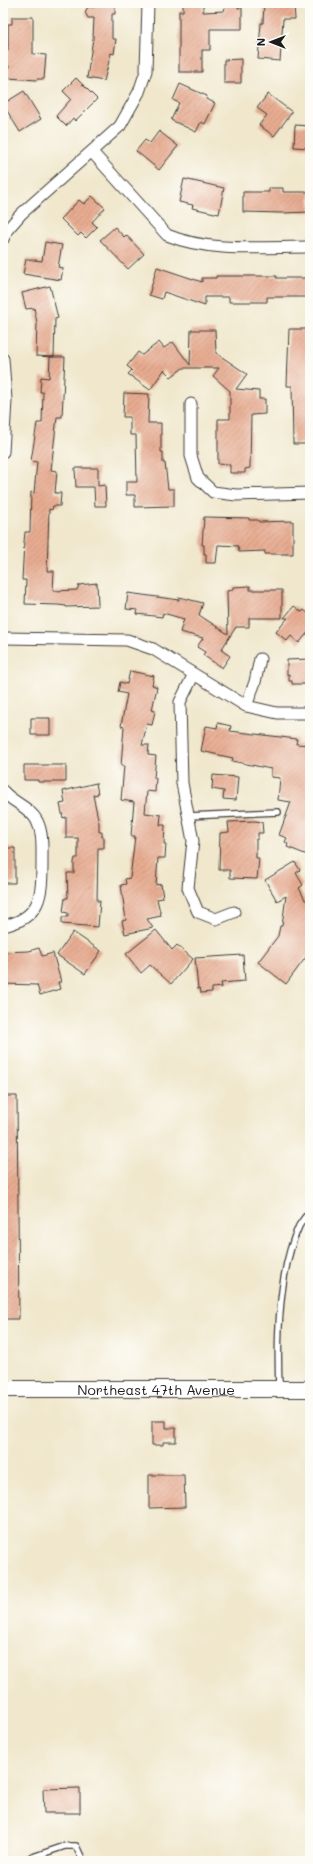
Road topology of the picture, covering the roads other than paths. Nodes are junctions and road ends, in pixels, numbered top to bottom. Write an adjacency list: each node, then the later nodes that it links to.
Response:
1 (148, 3): 2 (street)
2 (92, 152): 3 (street); 4 (street)
3 (3, 239)
4 (310, 247)
5 (3, 359): 7 (street)
6 (191, 404): 8 (street)
7 (3, 452)
8 (310, 493)
9 (3, 638): 11 (street)
10 (260, 660): 12 (street)
11 (194, 674): 12 (street); 16 (street)
12 (246, 706): 13 (street)
13 (310, 713)
14 (3, 791): 18 (street)
15 (278, 812): 16 (lane)
16 (188, 816): 17 (street)
17 (234, 912)
18 (3, 926)
19 (310, 1211): 21 (lane)
20 (3, 1389): 21 (street, Northeast 47th Avenue)
21 (279, 1389): 22 (street, Northeast 47th Avenue)
22 (310, 1389)
23 (21, 1861): 24 (lane)
24 (83, 1861)

